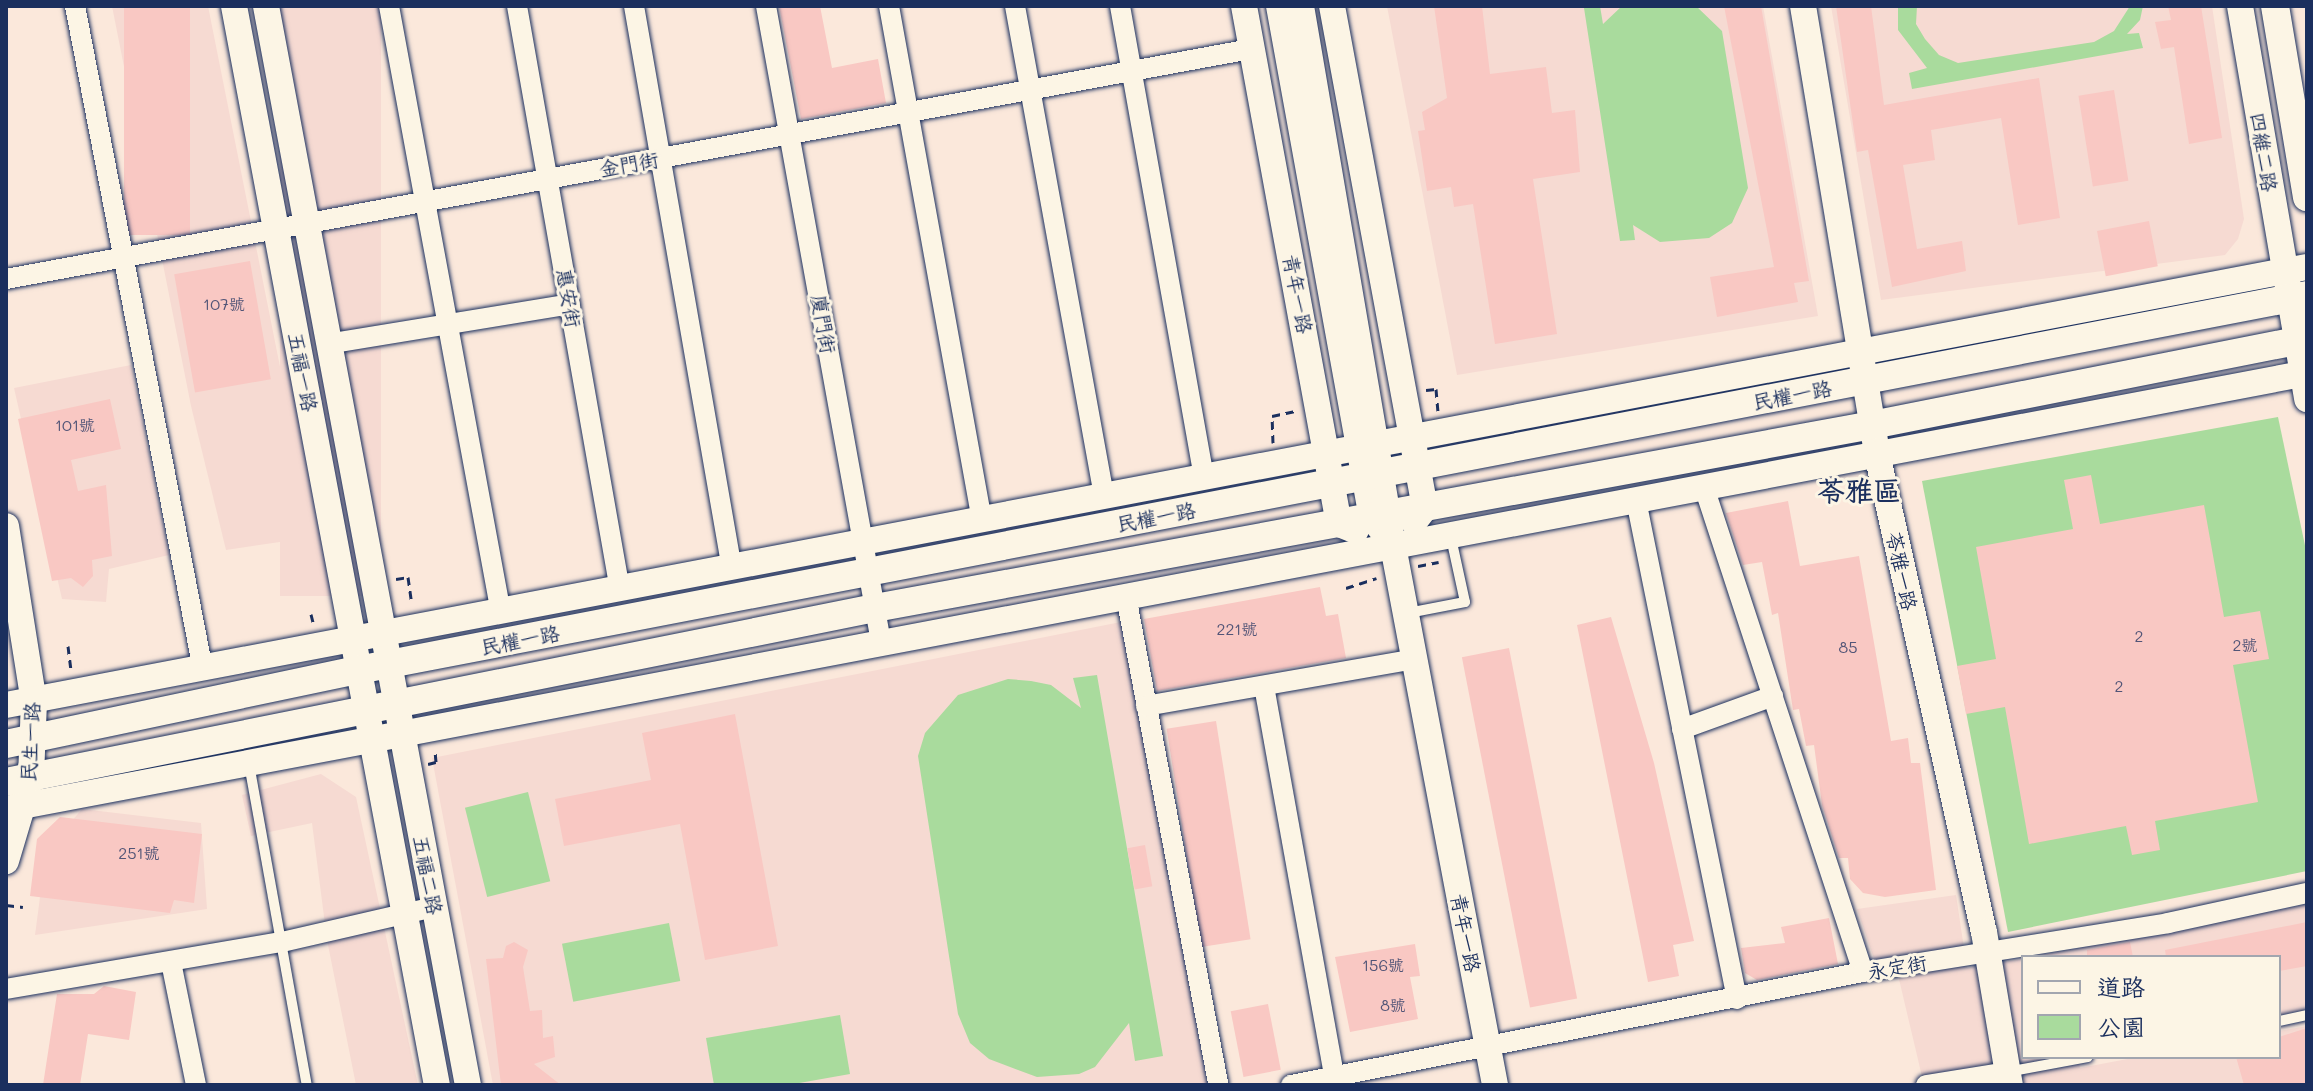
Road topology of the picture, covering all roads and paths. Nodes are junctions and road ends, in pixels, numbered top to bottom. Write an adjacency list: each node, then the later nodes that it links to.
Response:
1 (75, 6): 32 (street)
2 (234, 6): 31 (street, 五福一路)
3 (266, 6): 30 (street, 五福一路)
4 (389, 6): 29 (street)
5 (517, 6): 25 (street, 惠安街)
6 (634, 6): 23 (street)
7 (766, 6): 22 (street, 廈門街)
8 (889, 6): 21 (street)
9 (1015, 6): 20 (street)
10 (1120, 6): 19 (street)
11 (1244, 6): 18 (street, 青年一路)
12 (1279, 6): 26 (street, 青年一路)
13 (1301, 6): 26 (street, 青年一路)
14 (1332, 6): 24 (street)
15 (1803, 6): 39 (street, 苓雅一路)
16 (2240, 6): 34 (street, 四維二路)
17 (2275, 6): 28 (main road, 四維二路)
18 (1251, 49): 19 (street, 金門街); 27 (street, 青年一路)
19 (1132, 71): 20 (street, 金門街); 48 (street)
20 (1030, 90): 21 (street, 金門街); 51 (street)
21 (909, 112): 22 (street, 金門街); 55 (street)
22 (791, 134): 23 (street, 金門街); 59 (street, 廈門街)
23 (659, 158): 25 (street, 金門街); 61 (street)
24 (1363, 173): 26 (street); 42 (street)
25 (548, 179): 29 (street, 金門街); 35 (street, 惠安街)
26 (1322, 182): 27 (street); 43 (street, 青年一路)
27 (1278, 190): 45 (street, 青年一路)
28 (2307, 197)
29 (427, 201): 30 (street, 金門街); 36 (street)
30 (306, 223): 31 (street, 金門街); 38 (street, 五福一路)
31 (276, 229): 32 (street, 金門街); 69 (street, 五福一路)
32 (122, 257): 33 (street, 金門街); 73 (street)
33 (6, 279)
34 (2296, 283): 37 (street, 四維二路); 39 (main road, 民權一路)
35 (570, 304): 36 (street); 63 (street, 惠安街)
36 (449, 323): 38 (street); 66 (street)
37 (2302, 340): 40 (street, 四維二路); 41 (main road, 民權一路)
38 (327, 344): 68 (street, 五福一路)
39 (1861, 366): 41 (street, 苓雅一路); 42 (street, 民權一路); 46 (main road, 民權一路)
40 (2305, 382): 44 (street)
41 (1872, 425): 44 (street, 苓雅一路); 53 (main road, 民權一路)
42 (1412, 439): 43 (street, 民權一路); 46 (street)
43 (1369, 447): 45 (street, 民權一路); 47 (street, 青年一路)
44 (1877, 454): 50 (street); 95 (street, 苓雅一路)
45 (1326, 455): 48 (street, 民權一路); 49 (street, 青年一路)
46 (1417, 467): 47 (main road, 民權一路); 53 (street)
47 (1374, 475): 49 (main road, 民權一路); 54 (street, 青年一路)
48 (1204, 478): 51 (street, 民權一路)
49 (1331, 483): 56 (street, 青年一路); 62 (main road, 民權一路)
50 (1704, 487): 52 (street); 76 (street)
51 (1104, 498): 55 (street, 民權一路)
52 (1636, 500): 58 (street); 82 (street)
53 (1425, 508): 54 (main road, 民權一路); 60 (street)
54 (1382, 516): 56 (main road, 民權一路); 60 (street, 青年一路)
55 (982, 521): 59 (street, 民權一路)
56 (1339, 524): 60 (street); 65 (main road, 民權一路)
57 (6, 526): 78 (street, 民生一路)
58 (1450, 535): 60 (street); 67 (lane)
59 (863, 544): 61 (street, 民權一路); 62 (street, 廈門街)
60 (1393, 546): 64 (street); 67 (street, 青年一路)
61 (732, 569): 63 (street, 民權一路)
62 (869, 574): 65 (street, 廈門街); 72 (main road, 民權一路)
63 (620, 590): 66 (street, 民權一路)
64 (1126, 596): 70 (street); 81 (street)
65 (875, 608): 70 (street, 廈門街); 77 (main road, 民權一路)
66 (501, 613): 68 (street, 民權一路)
67 (1406, 613): 71 (street, 青年一路)
68 (383, 635): 69 (street, 民權一路); 72 (street, 五福一路)
69 (353, 641): 73 (street, 民權一路); 74 (street, 五福一路)
70 (881, 642): 83 (street)
71 (1414, 659): 75 (street); 102 (street, 青年一路)
72 (389, 665): 74 (main road, 民權一路); 77 (street, 五福二路)
73 (203, 670): 78 (street, 民權一路)
74 (358, 670): 80 (street, 五福一路); 85 (main road, 民權一路)
75 (1264, 686): 81 (street); 104 (street)
76 (1773, 696): 82 (street); 97 (street)
77 (396, 701): 80 (main road, 民權一路); 83 (street, 五福二路)
78 (34, 702): 79 (street, 民權一路); 85 (street, 民生一路)
79 (6, 705)
80 (366, 706): 84 (street, 五福一路); 87 (main road, 民權一路)
81 (1146, 706): 110 (street)
82 (1682, 729): 99 (street)
83 (402, 733): 84 (street); 92 (street, 五福二路)
84 (373, 738): 86 (street); 93 (street, 五福二路)
85 (19, 742): 87 (street, 民生一路)
86 (249, 762): 87 (street); 94 (lane)
87 (17, 793): 88 (street, 民生一路)
88 (6, 861)
89 (2307, 893): 95 (street, 永定街)
90 (6, 905): 91 (path)
91 (23, 907)
92 (434, 907): 93 (street); 109 (street, 五福二路)
93 (407, 913): 94 (street); 108 (street, 五福二路)
94 (282, 942): 96 (street); 107 (lane)
95 (1988, 953): 97 (street, 永定街); 105 (street, 苓雅一路)
96 (171, 962): 98 (street); 106 (street)
97 (1863, 972): 99 (street, 永定街)
98 (6, 989)
99 (1737, 999): 102 (street, 永定街)
100 (2307, 1015): 101 (lane)
101 (2281, 1021)
102 (1487, 1046): 104 (street, 永定街); 112 (street, 青年一路)
103 (2081, 1059): 105 (lane)
104 (1334, 1077): 111 (street, 永定街)
105 (2008, 1079): 113 (street)
106 (196, 1085)
107 (307, 1085)
108 (437, 1085)
109 (468, 1085)
110 (1218, 1085)
111 (1291, 1085)
112 (1495, 1085)
113 (1926, 1085)

